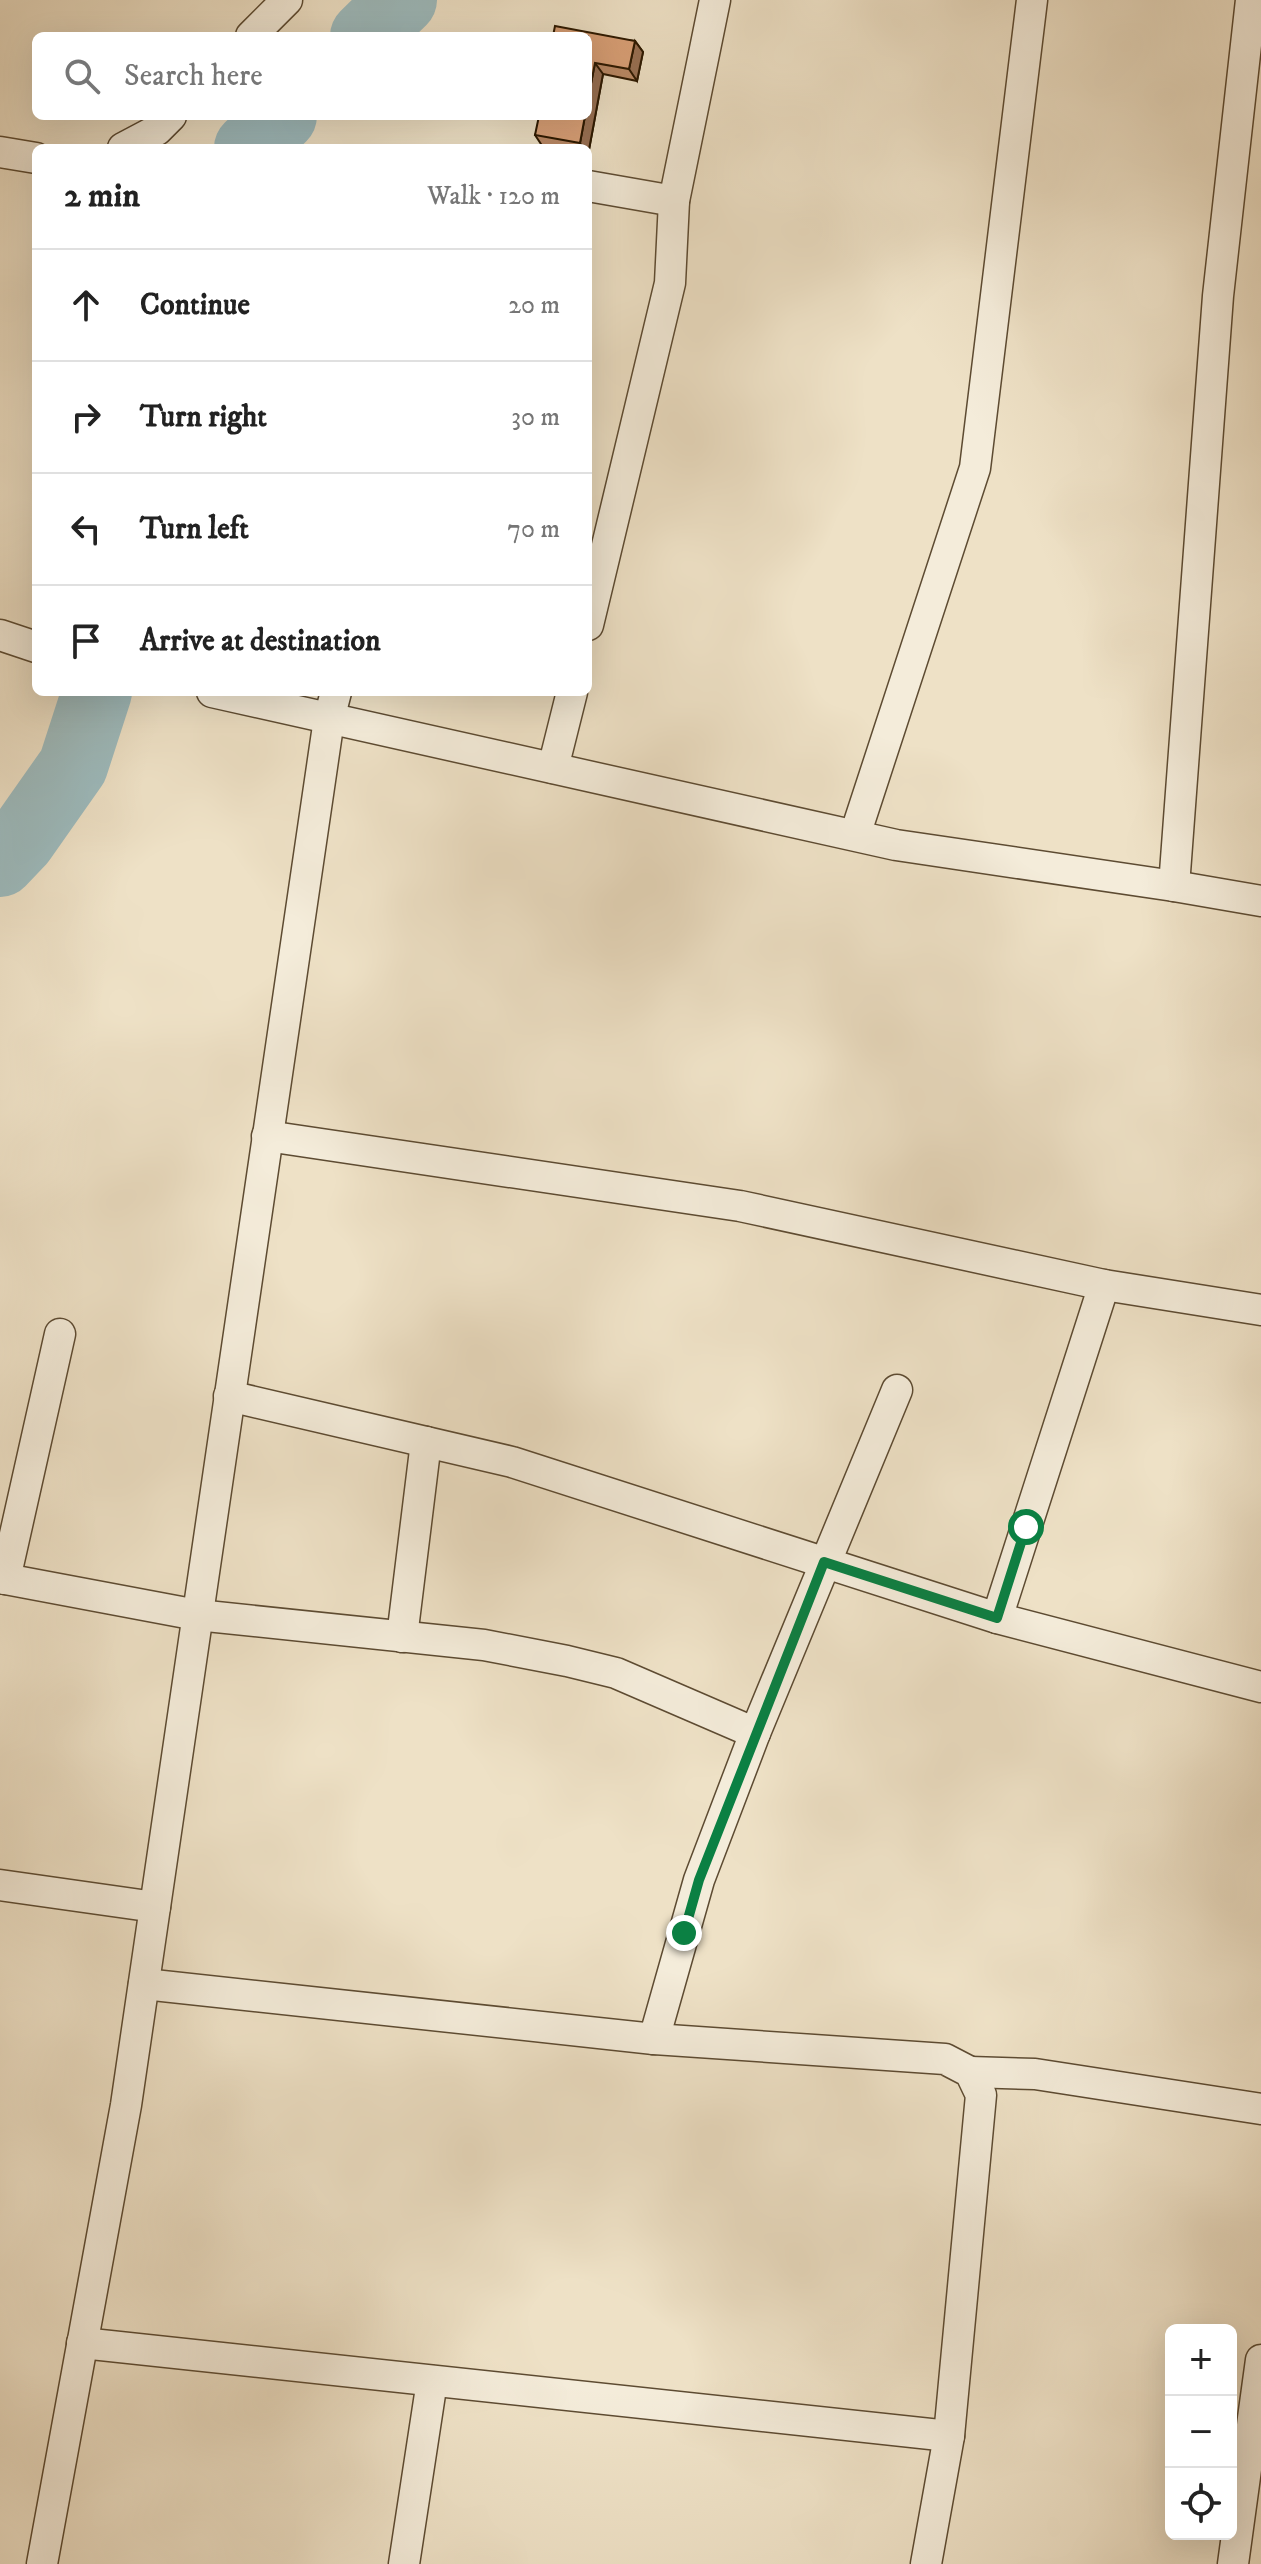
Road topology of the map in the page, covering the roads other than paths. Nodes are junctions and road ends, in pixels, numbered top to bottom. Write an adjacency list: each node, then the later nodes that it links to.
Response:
1 (287, 0): 5 (street)
2 (715, 0): 11 (street)
3 (1032, 0): 19 (street)
4 (1251, 0): 20 (street)
5 (255, 32)
6 (167, 120): 7 (street)
7 (131, 144)
8 (0, 152): 9 (street)
9 (32, 157)
10 (592, 187): 11 (street)
11 (674, 201): 12 (street)
12 (592, 608)
13 (0, 635): 14 (street)
14 (32, 646)
15 (246, 696): 17 (street)
16 (571, 696): 18 (street)
17 (332, 706): 18 (street); 22 (street)
18 (553, 768): 19 (street)
19 (855, 835): 20 (street)
20 (1174, 886): 21 (street)
21 (1261, 901)
22 (267, 1136): 23 (street); 27 (street)
23 (1104, 1285): 24 (street); 32 (street)
24 (1261, 1310)
25 (60, 1334): 30 (street)
26 (897, 1390): 29 (street)
27 (229, 1396): 28 (street); 31 (street)
28 (426, 1442): 29 (street); 33 (street)
29 (824, 1562): 32 (street); 35 (street)
30 (2, 1578): 31 (street)
31 (197, 1615): 33 (street); 37 (street)
32 (997, 1618): 34 (street)
33 (402, 1637): 35 (street)
34 (1261, 1687)
35 (755, 1733): 39 (street)
36 (0, 1885): 37 (street)
37 (155, 1907): 38 (street)
38 (144, 1984): 39 (street); 42 (street)
39 (654, 2039): 40 (street)
40 (970, 2072): 41 (street); 45 (street)
41 (1261, 2109)
42 (82, 2343): 44 (street); 47 (street)
43 (1261, 2360): 46 (street)
44 (432, 2381): 45 (street); 48 (street)
45 (949, 2436): 49 (street)
46 (1242, 2558)
47 (42, 2564)
48 (404, 2564)
49 (926, 2564)

